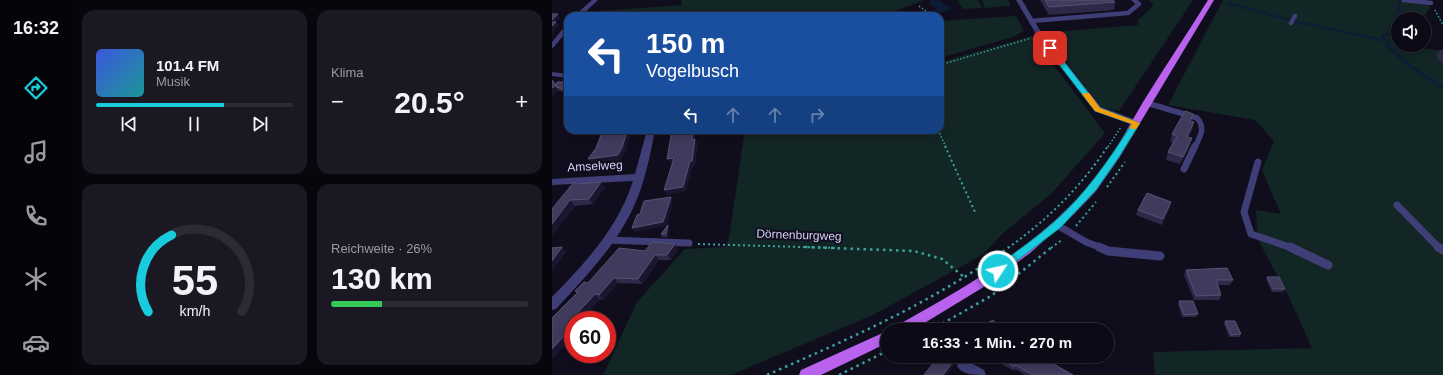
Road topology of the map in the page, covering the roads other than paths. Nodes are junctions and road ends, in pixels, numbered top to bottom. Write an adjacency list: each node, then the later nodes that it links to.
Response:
1 (595, 0): 8 (street)
2 (1019, 0): 3 (lane); 10 (street)
3 (1024, 0)
4 (1134, 0): 10 (lane)
5 (1211, 0): 16 (main road)
6 (1404, 0): 7 (lane)
7 (1431, 3)
8 (581, 12)
9 (1295, 16): 11 (lane)
10 (1031, 21): 17 (street)
11 (1291, 23)
12 (564, 31): 13 (street)
13 (552, 46)
14 (552, 74): 15 (street)
15 (564, 76)
16 (1147, 103): 17 (main road); 20 (lane)
17 (1136, 123): 24 (main road)
18 (650, 134): 21 (street)
19 (1258, 162): 29 (lane)
20 (1184, 169)
21 (640, 177): 22 (street, Amselweg); 25 (street)
22 (552, 182)
23 (1397, 205): 27 (lane)
24 (1057, 226): 28 (lane); 31 (main road)
25 (608, 240): 26 (lane); 30 (street)
26 (689, 243)
27 (1443, 250)
28 (1160, 256)
29 (1328, 265)
30 (552, 305)
31 (914, 323)
32 (880, 340): 34 (main road)
33 (964, 366): 35 (street)
34 (806, 375)
35 (979, 375)

